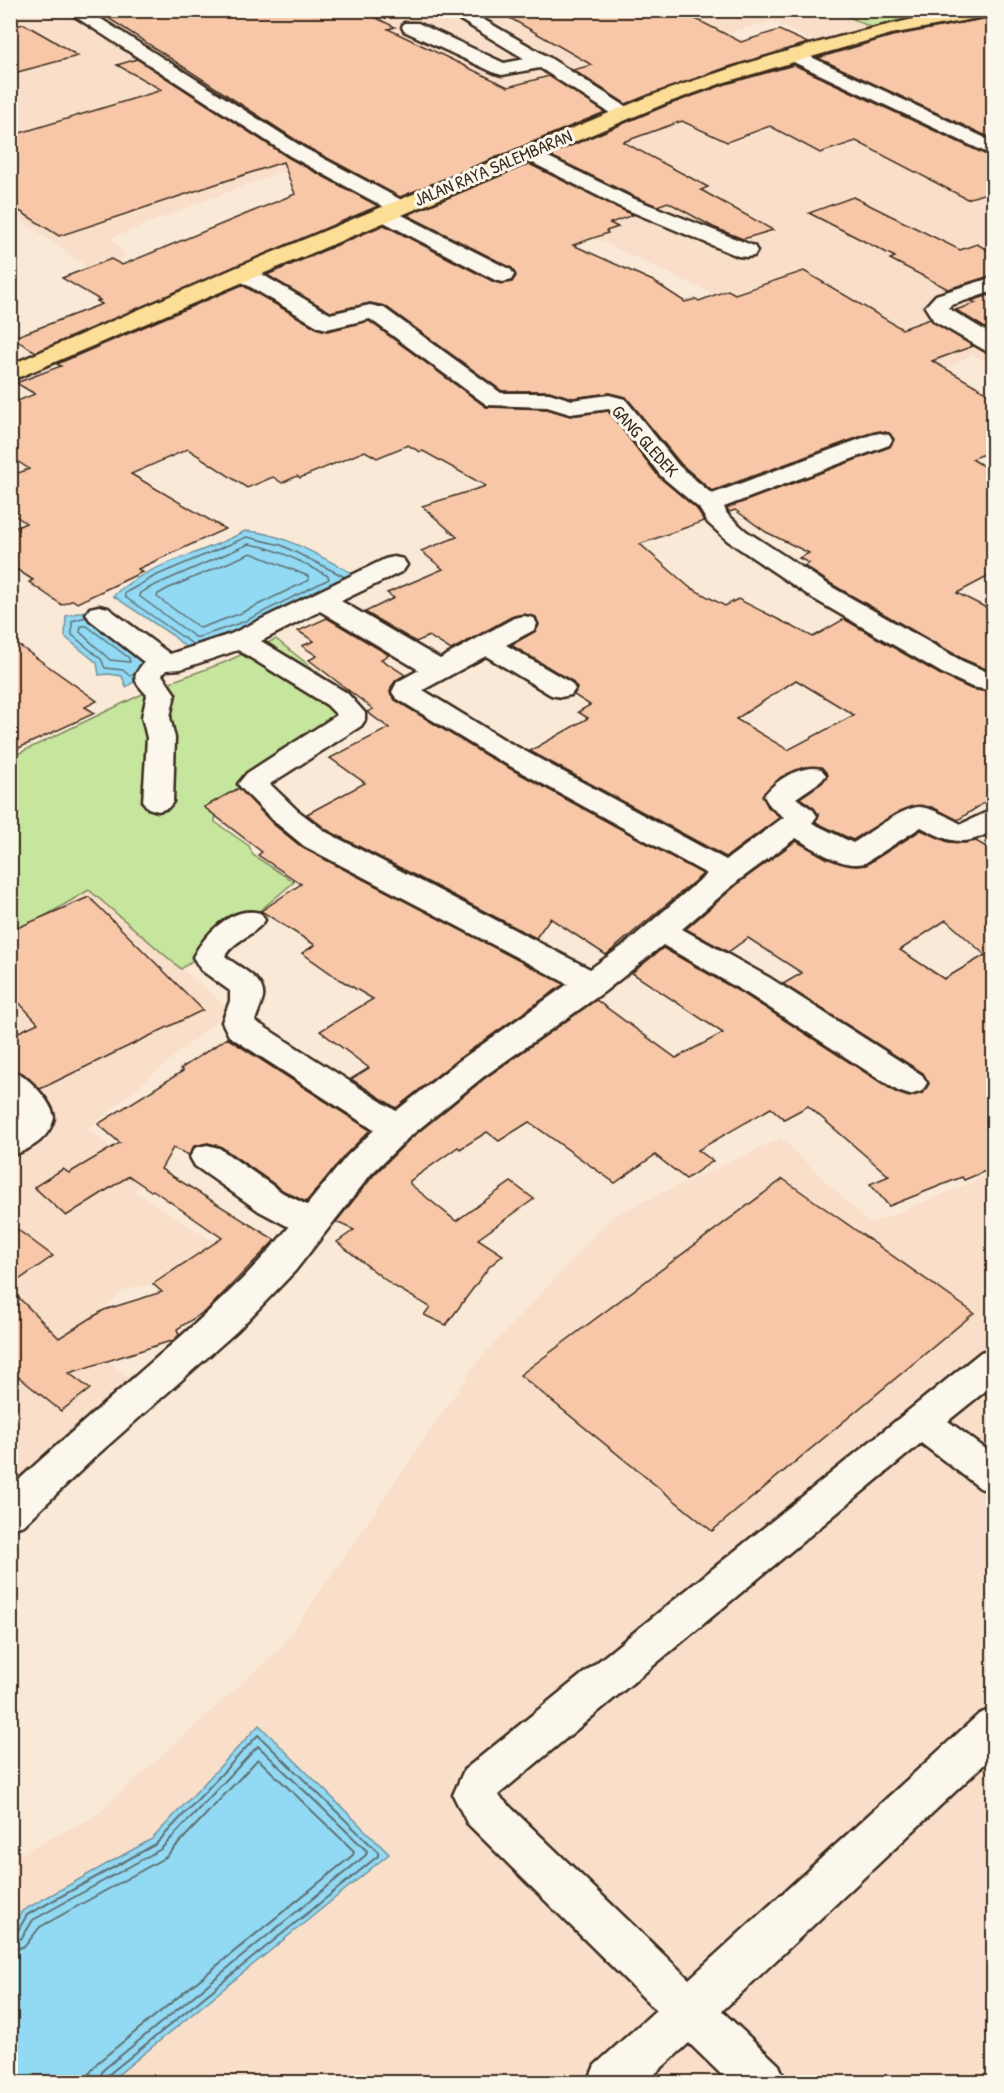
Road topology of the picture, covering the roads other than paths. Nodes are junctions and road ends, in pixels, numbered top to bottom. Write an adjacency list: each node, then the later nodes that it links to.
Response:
1 (74, 10): 10 (street)
2 (453, 10): 6 (street)
3 (990, 13): 5 (main road, JALAN RAYA SALEMBARAN)
4 (411, 27): 6 (street)
5 (794, 55): 7 (main road, JALAN RAYA SALEMBARAN); 8 (street)
6 (543, 62): 7 (street)
7 (623, 113): 9 (main road, JALAN RAYA SALEMBARAN)
8 (993, 150)
9 (528, 153): 10 (main road, JALAN RAYA SALEMBARAN); 11 (street)
10 (392, 211): 12 (main road, JALAN RAYA SALEMBARAN); 13 (street)
11 (746, 251)
12 (243, 273): 16 (main road, JALAN RAYA SALEMBARAN); 18 (street, GANG GLEDEK)
13 (503, 275)
14 (993, 284): 15 (street)
15 (993, 346)
16 (10, 374)
17 (880, 440): 18 (street)
18 (709, 504): 27 (street, GANG GLEDEK)
19 (394, 565): 20 (street)
20 (321, 601): 23 (street); 26 (street)
21 (99, 614): 25 (street)
22 (524, 624): 24 (street)
23 (241, 640): 25 (street); 36 (street)
24 (487, 645): 26 (street); 28 (street)
25 (159, 660): 30 (street)
26 (439, 670): 33 (street)
27 (993, 683)
28 (561, 689)
29 (811, 775): 32 (street)
30 (158, 802)
31 (993, 818): 32 (street)
32 (794, 825): 33 (street)
33 (728, 873): 35 (street)
34 (249, 920): 39 (street)
35 (662, 931): 36 (street); 38 (street)
36 (593, 984): 39 (street)
37 (10, 1080): 40 (street)
38 (910, 1083)
39 (397, 1128): 42 (street)
40 (10, 1144)
41 (207, 1157): 42 (street)
42 (310, 1223): 46 (street)
43 (993, 1362): 44 (street)
44 (921, 1422): 45 (street); 48 (street)
45 (993, 1477)
46 (10, 1513)
47 (993, 1727): 48 (street)
48 (689, 2010): 49 (street); 50 (street)
49 (612, 2082)
50 (762, 2082)

